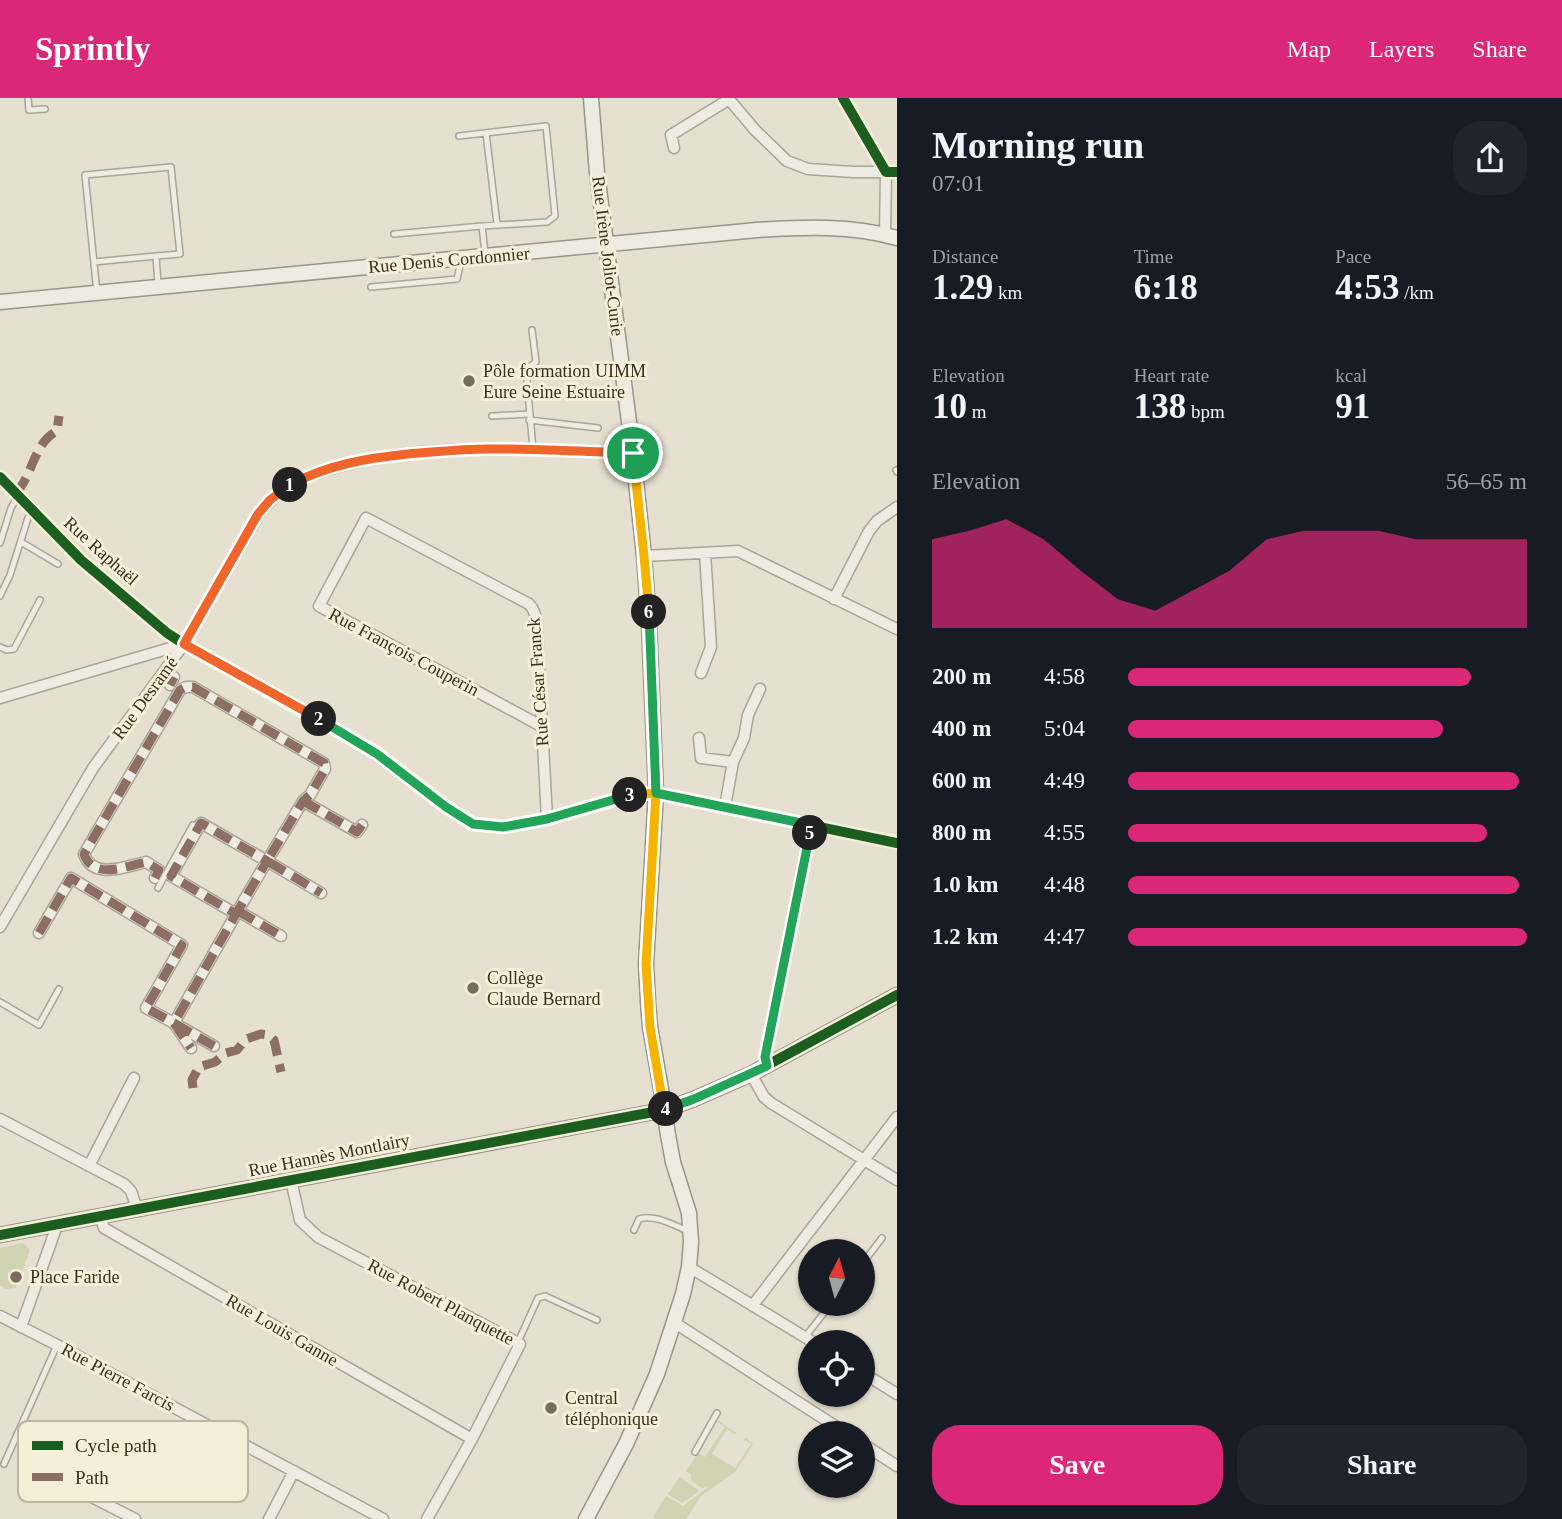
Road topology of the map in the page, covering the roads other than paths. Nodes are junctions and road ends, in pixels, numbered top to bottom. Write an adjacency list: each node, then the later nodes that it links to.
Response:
1 (28, 98): 5 (lane)
2 (591, 98): 14 (street, Rue Irène Joliot-Curie)
3 (845, 98): 9 (street)
4 (728, 99): 8 (street); 9 (street)
5 (45, 109)
6 (486, 133): 7 (lane); 10 (lane); 10 (lane)
7 (459, 136)
8 (674, 148)
9 (891, 172): 13 (street)
10 (497, 224): 11 (lane)
11 (482, 226): 12 (lane); 15 (lane)
12 (394, 234)
13 (891, 236): 14 (street, Rue Denis Cordonnier)
14 (605, 245): 15 (street, Rue Denis Cordonnier); 28 (street, Rue Irène Joliot-Curie)
15 (485, 256): 17 (street, Rue Denis Cordonnier)
16 (156, 257): 18 (lane); 18 (lane); 19 (lane)
17 (462, 258): 19 (street, Rue Denis Cordonnier); 20 (lane)
18 (94, 262): 21 (lane)
19 (159, 287): 21 (street, Rue Denis Cordonnier)
20 (371, 287)
21 (96, 293): 22 (street, Rue Denis Cordonnier)
22 (0, 302)
23 (532, 330): 25 (lane)
24 (492, 416): 25 (lane)
25 (529, 417): 26 (lane); 27 (lane)
26 (597, 428)
27 (533, 450): 28 (street, Rue Desramé); 43 (street, Rue Desramé)
28 (633, 453): 37 (street, Rue Irène Joliot-Curie)
29 (0, 477): 30 (street, Rue Raphaël)
30 (18, 496): 32 (street, Rue Raphaël); 34 (lane)
31 (897, 507): 40 (street)
32 (34, 512): 35 (lane); 43 (street, Rue Raphaël)
33 (366, 518): 48 (street, Rue César Franck); 48 (street, Rue François Couperin)
34 (0, 542)
35 (20, 542): 38 (lane); 39 (lane)
36 (705, 553): 37 (street); 40 (street); 45 (street)
37 (644, 556): 51 (street, Rue Irène Joliot-Curie)
38 (58, 564)
39 (0, 596)
40 (834, 599): 42 (street)
41 (40, 600): 44 (lane)
42 (897, 629)
43 (184, 644): 47 (street); 54 (street, Rue Raphaël); 63 (street, Rue Desramé)
44 (0, 647)
45 (701, 673)
46 (760, 688): 50 (street)
47 (0, 698)
48 (541, 726): 54 (street, Rue César Franck)
49 (699, 738): 50 (street)
50 (733, 762): 53 (street)
51 (656, 793): 53 (street, Rue Raphaël); 54 (street, Rue Raphaël); 75 (street, Rue Irène Joliot-Curie)
52 (303, 801): 56 (street); 59 (street); 60 (street)
53 (725, 807): 57 (street, Rue Raphaël)
54 (547, 819)
55 (193, 825): 60 (lane)
56 (362, 825)
57 (811, 825): 58 (street, Rue Raphaël); 72 (street)
58 (897, 843)
59 (267, 861): 61 (street); 62 (street); 62 (street)
60 (156, 883)
61 (321, 893)
62 (237, 913): 65 (street); 69 (street)
63 (0, 927)
64 (39, 933): 69 (street)
65 (281, 936)
66 (59, 989): 68 (lane)
67 (897, 995): 72 (street, Rue Hannès Montlairy)
68 (0, 1002)
69 (174, 1023): 70 (street); 71 (street)
70 (214, 1046)
71 (191, 1048)
72 (767, 1066): 73 (street, Rue Hannès Montlairy)
73 (751, 1074): 75 (street, Rue Hannès Montlairy); 78 (street)
74 (134, 1078): 79 (street)
75 (664, 1110): 80 (street, Rue Hannès Montlairy); 86 (street, Rue Irène Joliot-Curie)
76 (897, 1117): 78 (street)
77 (0, 1119): 79 (street)
78 (864, 1161): 81 (street); 91 (street)
79 (89, 1166): 82 (street)
80 (291, 1180): 82 (street, Rue Hannès Montlairy); 97 (street, Rue Robert Planquette)
81 (897, 1180)
82 (137, 1209): 83 (street, Rue Hannès Montlairy)
83 (100, 1216): 84 (street, Rue Hannès Montlairy); 106 (street, Rue Louis Ganne)
84 (55, 1225): 87 (street, Rue Hannès Montlairy); 95 (street)
85 (634, 1230): 86 (lane)
86 (691, 1232): 90 (street, Rue Irène Joliot-Curie)
87 (0, 1235)
88 (882, 1238): 89 (lane)
89 (875, 1247)
90 (689, 1267): 91 (street); 94 (street, Rue Irène Joliot-Curie)
91 (753, 1306): 96 (street)
92 (0, 1317): 95 (street, Rue Pierre Farcis)
93 (597, 1320): 97 (lane)
94 (675, 1323): 104 (street); 118 (street, Rue Irène Joliot-Curie)
95 (21, 1327): 98 (street, Rue Pierre Farcis)
96 (798, 1333)
97 (518, 1342): 106 (street, Rue Robert Planquette)
98 (57, 1345): 102 (lane); 103 (street, Rue Pierre Farcis)
99 (875, 1380): 100 (street)
100 (897, 1394)
101 (717, 1413): 108 (lane)
102 (23, 1421)
103 (201, 1421)
104 (827, 1421)
105 (18, 1433): 110 (lane)
106 (472, 1439): 117 (street, Rue Robert Planquette)
107 (248, 1446): 112 (street, Rue Pierre Farcis)
108 (695, 1452)
109 (875, 1452): 111 (street)
110 (4, 1464)
111 (897, 1466)
112 (295, 1471): 115 (street); 116 (street, Rue Pierre Farcis)
113 (102, 1502): 114 (street)
114 (135, 1519)
115 (269, 1519)
116 (383, 1519)
117 (427, 1519)
118 (586, 1519)

